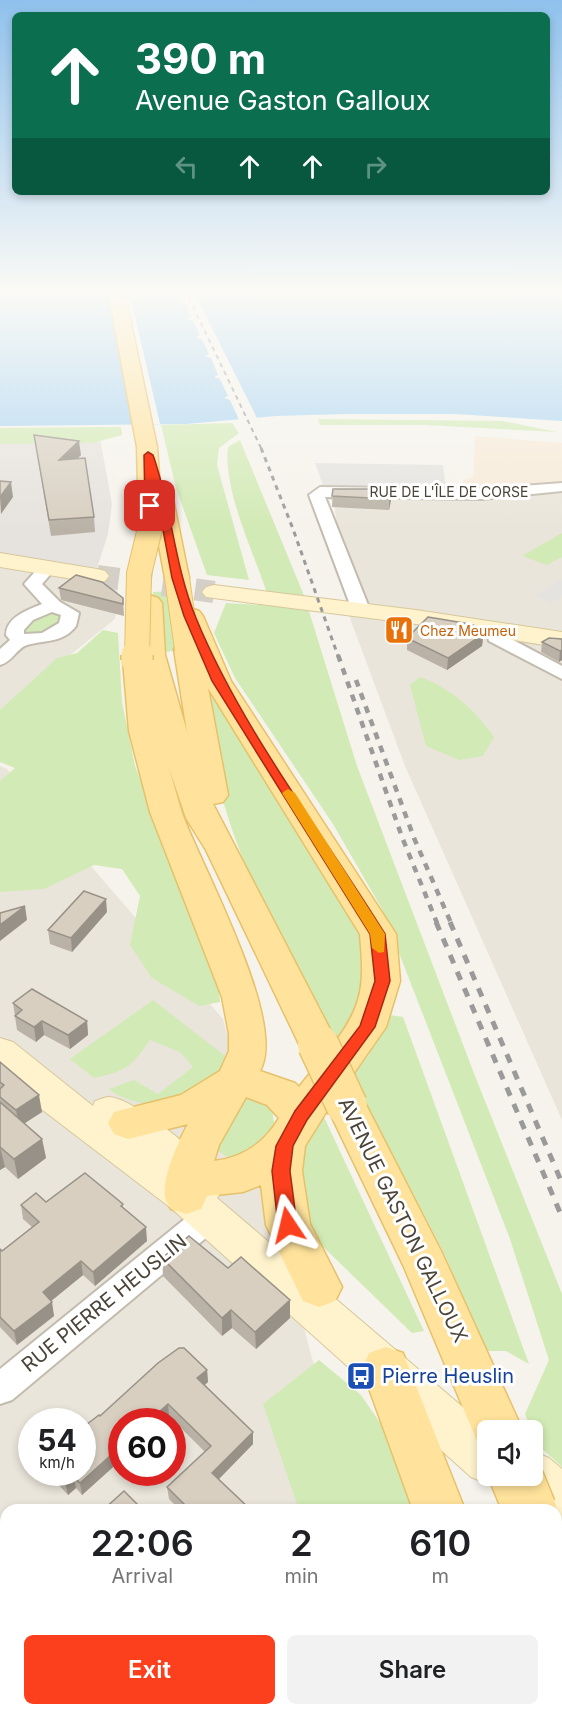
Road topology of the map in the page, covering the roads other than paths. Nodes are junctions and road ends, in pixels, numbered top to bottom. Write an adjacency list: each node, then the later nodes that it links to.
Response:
1 (132, 370): 2 (main road)
2 (148, 451): 7 (main road, AVENUE GASTON GALLOUX); 14 (main road, bridge)
3 (562, 488): 10 (street, RUE DE L'ÎLE DE CORSE)
4 (0, 560): 5 (main road)
5 (48, 568): 6 (main road); 9 (street)
6 (97, 576)
7 (177, 578): 17 (main road, AVENUE GASTON GALLOUX, bridge); 21 (main road, bridge)
8 (214, 592): 10 (main road)
9 (50, 607): 12 (street); 12 (street)
10 (362, 610): 11 (main road)
11 (495, 630): 13 (main road); 16 (street)
12 (20, 640): 15 (street)
13 (562, 640)
14 (145, 657): 17 (main road, AVENUE GASTON GALLOUX); 19 (main road)
15 (0, 658)
16 (562, 673)
17 (222, 850): 26 (main road, AVENUE GASTON GALLOUX, bridge)
18 (0, 1050): 20 (main road); 22 (main road)
19 (237, 1078): 20 (main road); 21 (main road); 22 (main road)
20 (128, 1123): 22 (main road)
21 (293, 1130): 22 (main road); 23 (main road)
22 (194, 1188): 23 (main road); 24 (main road); 25 (street, RUE PIERRE HEUSLIN)
23 (319, 1287): 27 (main road)
24 (397, 1379): 28 (main road); 33 (main road)
25 (0, 1389)
26 (494, 1420)
27 (477, 1425)
28 (477, 1450)
29 (543, 1485): 32 (main road)
30 (517, 1486): 35 (main road)
31 (520, 1486): 34 (main road, bridge)
32 (562, 1501)
33 (437, 1504)
34 (528, 1504)
35 (538, 1504)

